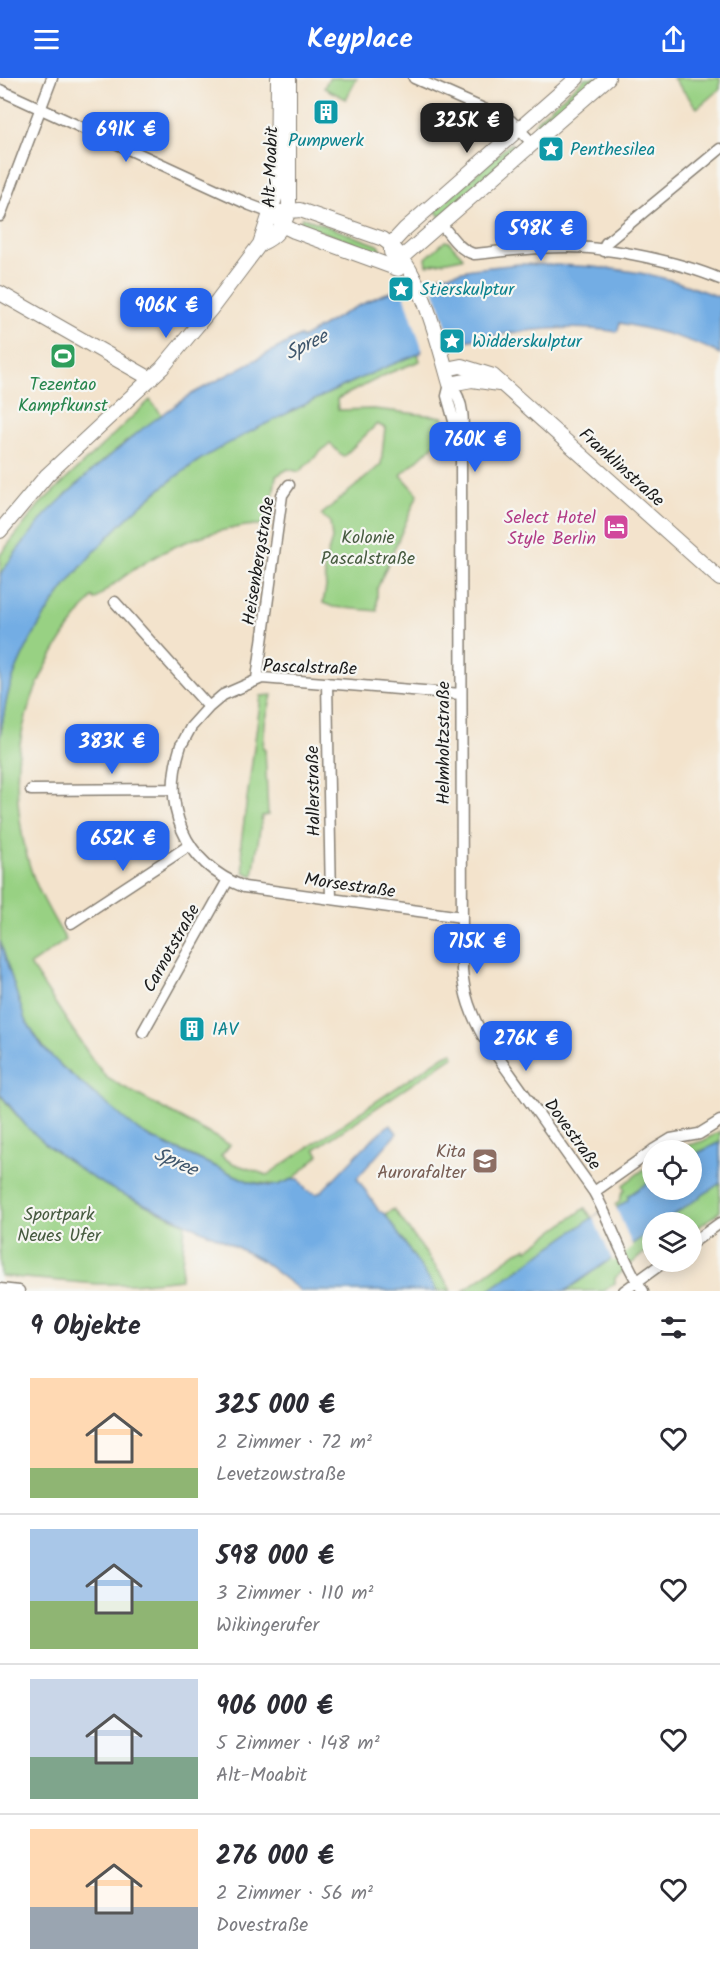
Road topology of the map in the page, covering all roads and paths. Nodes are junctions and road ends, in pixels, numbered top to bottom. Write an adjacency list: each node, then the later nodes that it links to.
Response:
1 (52, 78): 8 (street)
2 (278, 78): 14 (main road, Alt-Moabit)
3 (289, 78): 12 (main road, Alt-Moabit)
4 (414, 78): 9 (street)
5 (578, 78): 9 (main road)
6 (608, 78): 10 (main road)
7 (0, 90): 8 (street)
8 (40, 108): 14 (street); 15 (street)
9 (519, 129): 10 (street); 13 (main road)
10 (533, 144): 16 (main road)
11 (720, 149): 20 (street)
12 (289, 210): 14 (main road); 17 (main road, Alt-Moabit); 18 (main road)
13 (428, 210): 16 (main road); 18 (main road)
14 (271, 213): 17 (main road); 19 (main road, Alt-Moabit)
15 (0, 216)
16 (441, 224): 20 (street); 21 (main road)
17 (284, 226): 19 (main road, Alt-Moabit); 21 (main road)
18 (391, 243): 21 (main road)
19 (260, 244): 25 (main road, Alt-Moabit)
20 (604, 251): 22 (street)
21 (397, 262): 24 (main road, Helmholtzstraße)
22 (720, 279)
23 (0, 293): 25 (main road)
24 (446, 369): 26 (main road, Helmholtzstraße); 27 (main road, Franklinstraße)
25 (152, 379): 29 (main road, Alt-Moabit)
26 (450, 384): 27 (main road); 34 (street, Helmholtzstraße)
27 (499, 384): 30 (main road, Franklinstraße)
28 (289, 485): 32 (street, Heisenbergstraße)
29 (0, 531)
30 (720, 579)
31 (115, 602): 35 (street)
32 (257, 679): 33 (street, Pascalstraße); 35 (street, Pascalstraße)
33 (327, 683): 34 (street, Pascalstraße); 40 (street, Hallerstraße)
34 (461, 693): 41 (street, Helmholtzstraße)
35 (208, 707): 36 (street, Pascalstraße)
36 (173, 789): 37 (street); 38 (street, Pascalstraße)
37 (31, 790)
38 (190, 845): 39 (street, Pascalstraße); 42 (street)
39 (231, 882): 40 (street, Morsestraße); 43 (street, Carnotstraße)
40 (331, 899): 41 (street, Morsestraße)
41 (462, 917): 44 (street, Helmholtzstraße)
42 (71, 922)
43 (143, 1032)
44 (483, 1036): 48 (street, Dovestraße)
45 (720, 1121): 46 (street)
46 (670, 1140)
47 (642, 1158): 48 (street)
48 (594, 1191): 52 (street, Dovestraße)
49 (720, 1223): 50 (street)
50 (702, 1236)
51 (649, 1272): 52 (street)
52 (636, 1281): 55 (street); 56 (street, Dovestraße)
53 (0, 1289): 54 (street)
54 (19, 1291)
55 (624, 1291)
56 (643, 1291)

